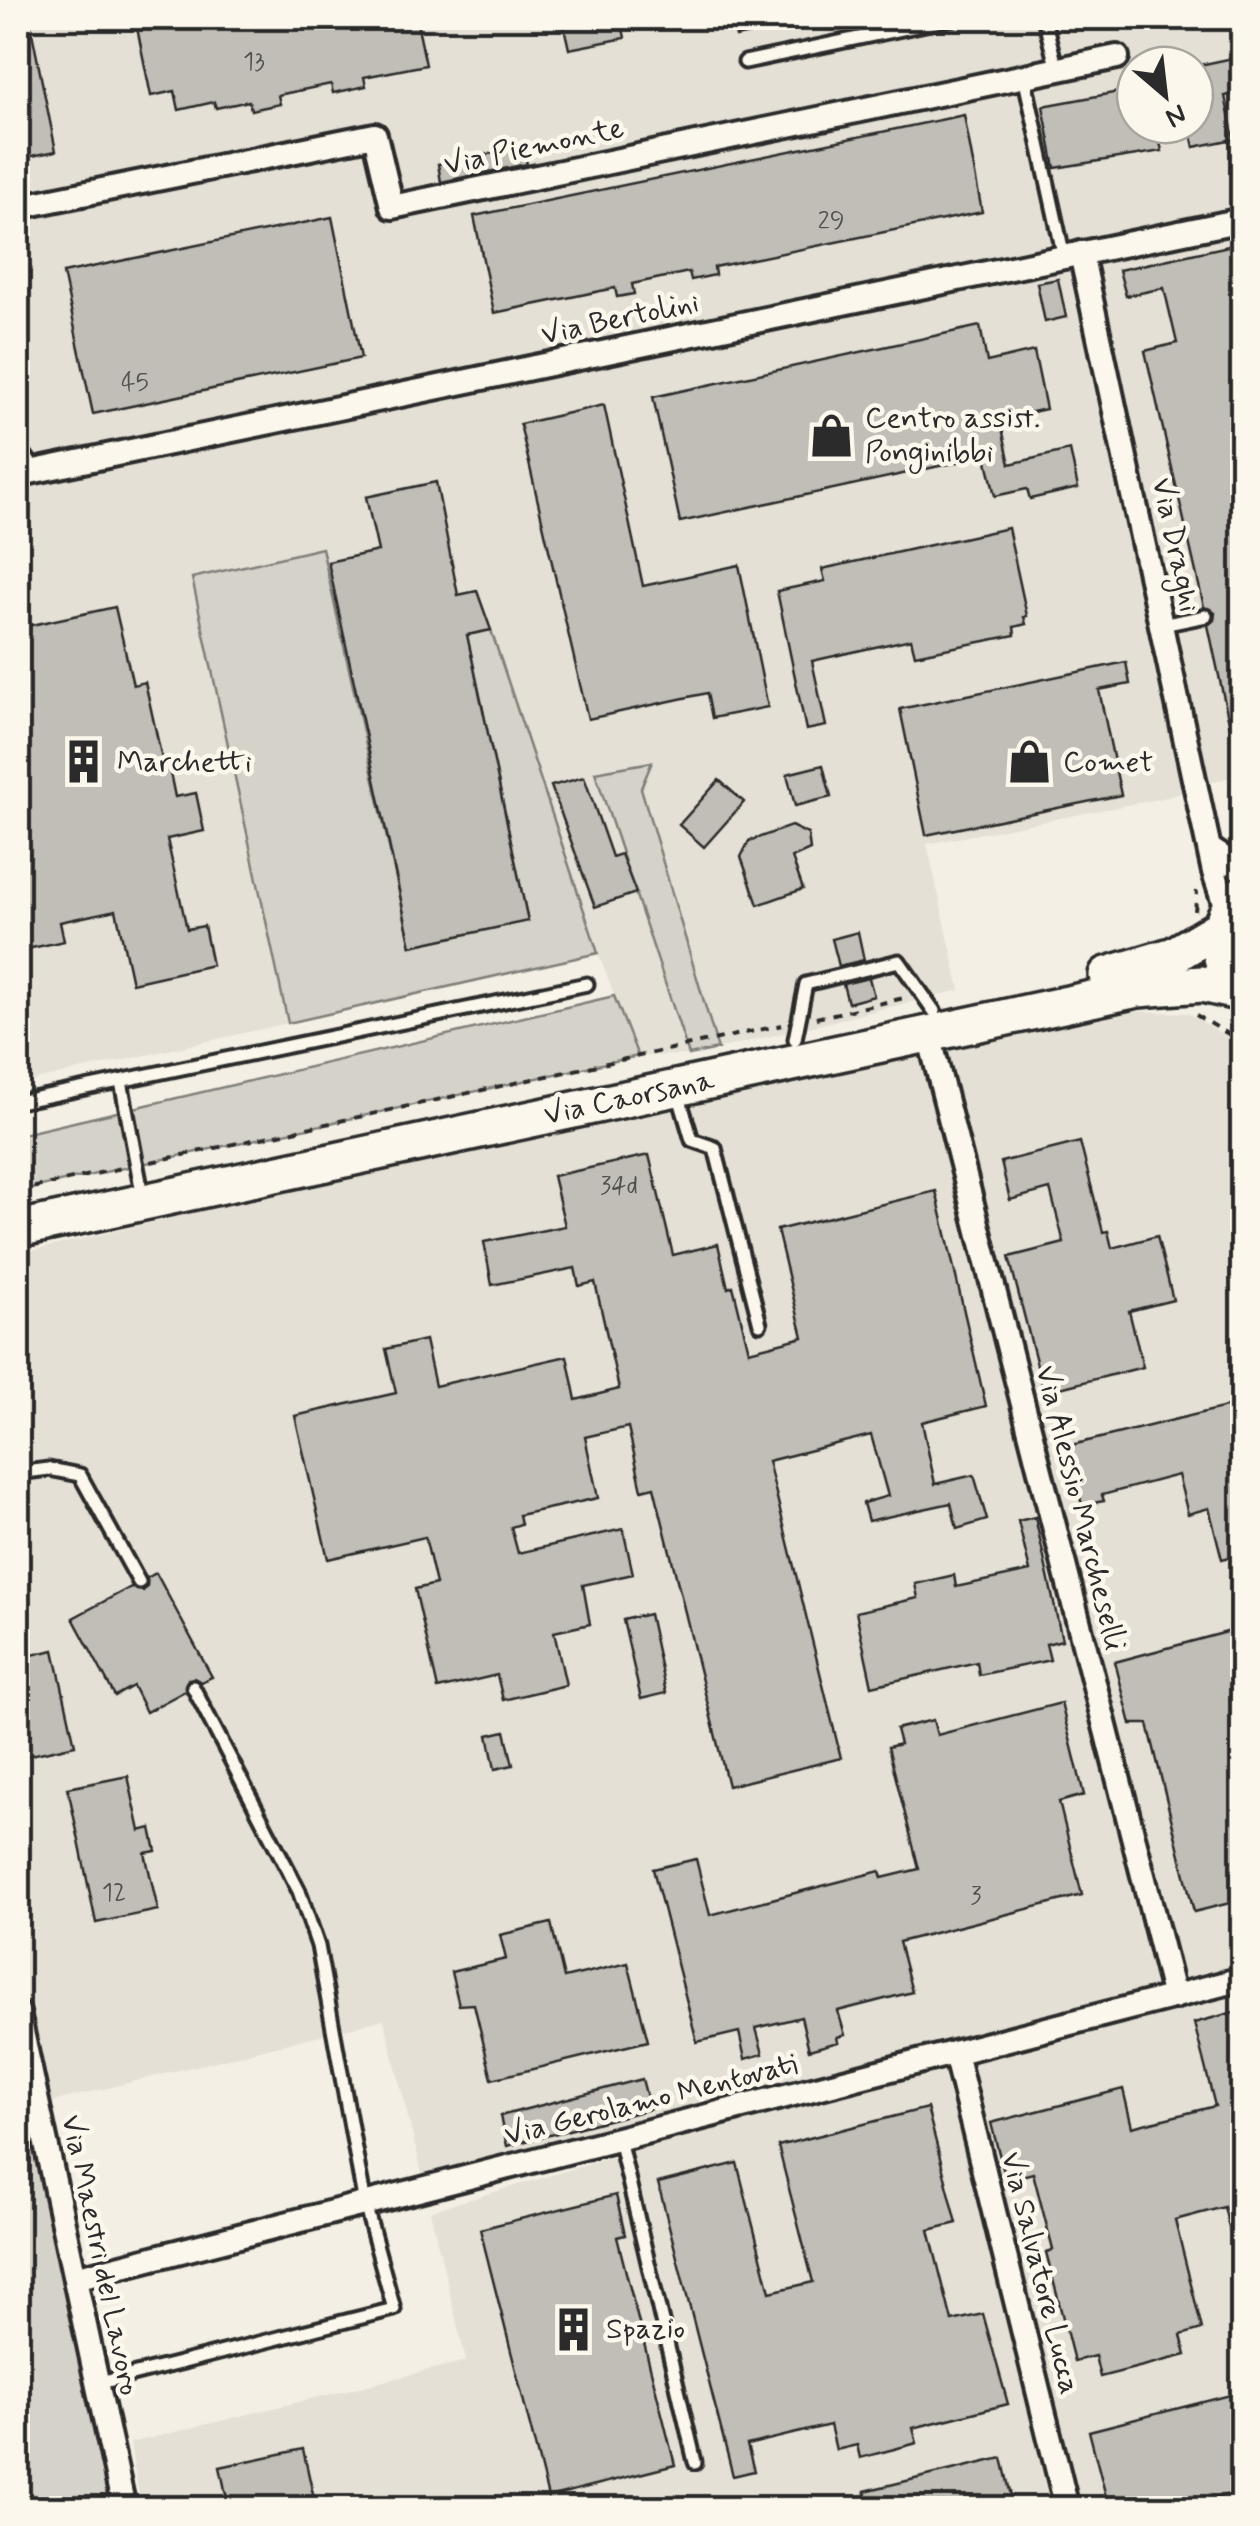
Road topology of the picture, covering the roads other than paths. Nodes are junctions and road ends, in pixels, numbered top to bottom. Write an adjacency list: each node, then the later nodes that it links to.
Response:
1 (954, 18): 4 (lane)
2 (1044, 18): 5 (lane)
3 (1115, 58): 5 (street, Via Piemonte)
4 (746, 62)
5 (1058, 70): 6 (street, Via Piemonte)
6 (1024, 76): 7 (street, Via Piemonte); 9 (lane)
7 (18, 207)
8 (1242, 220): 9 (street, Via Bertolini)
9 (1073, 255): 10 (street, Via Bertolini); 12 (street, Via Draghi)
10 (18, 455)
11 (1206, 616): 12 (lane)
12 (1162, 625): 13 (street, Via Draghi)
13 (1210, 848): 14 (street); 15 (street, Via Draghi)
14 (1242, 870)
15 (1221, 913): 17 (main road); 18 (main road, Via Caorsana)
16 (587, 984): 20 (lane)
17 (1242, 991): 18 (main road, Via Caorsana)
18 (930, 1016): 19 (main road, Via Caorsana); 19 (lane); 21 (main road, Via Caorsana); 31 (street, Via Alessio Marcheselli)
19 (796, 1030): 23 (main road, Via Caorsana)
20 (120, 1080): 22 (lane); 23 (lane)
21 (676, 1088): 25 (main road, Via Caorsana); 26 (lane)
22 (18, 1102)
23 (138, 1174): 24 (main road, Via Caorsana)
24 (18, 1207)
25 (18, 1229)
26 (760, 1324)
27 (18, 1473): 28 (lane)
28 (139, 1582)
29 (193, 1687): 36 (lane)
30 (1242, 1979): 31 (street, Via Gerolamo Mentovati)
31 (1174, 1997): 33 (street, Via Gerolamo Mentovati)
32 (18, 2013): 34 (street, Via Maestri del Lavoro)
33 (956, 2052): 35 (street, Via Gerolamo Mentovati); 41 (street, Via Salvatore Lucca)
34 (24, 2072): 37 (street, Via Maestri del Lavoro)
35 (619, 2139): 36 (street, Via Gerolamo Mentovati); 39 (lane)
36 (365, 2204): 37 (street, Via Gerolamo Mentovati); 38 (lane)
37 (75, 2278): 38 (street, Via Maestri del Lavoro)
38 (96, 2384): 40 (street, Via Maestri del Lavoro)
39 (695, 2462)
40 (124, 2508)
41 (1066, 2508)

